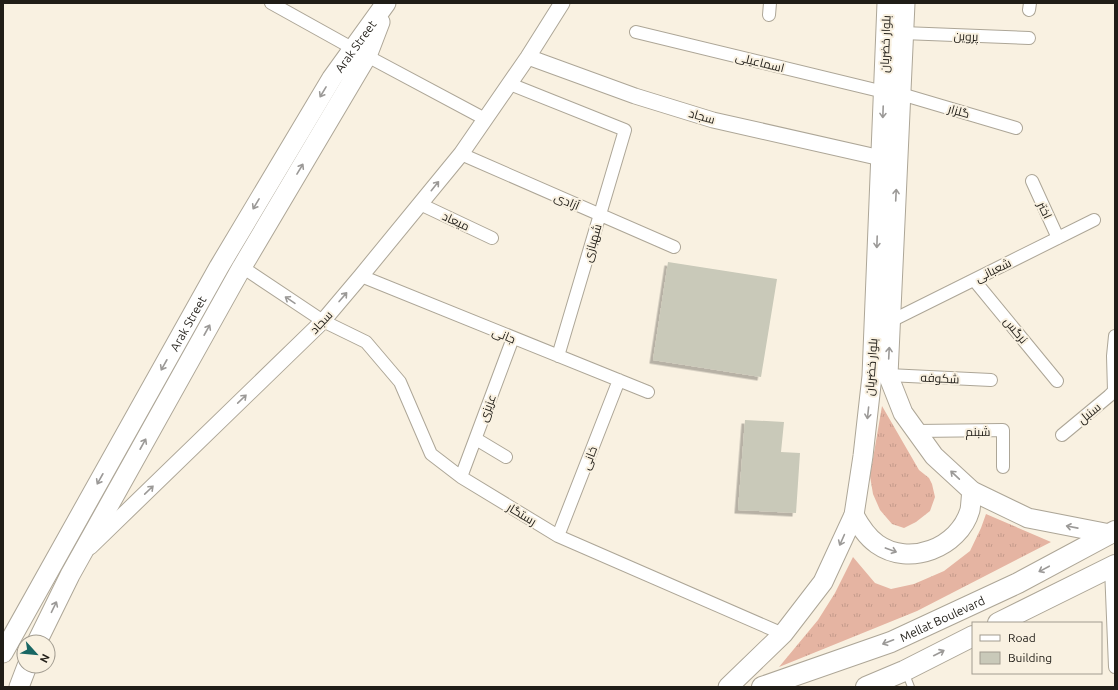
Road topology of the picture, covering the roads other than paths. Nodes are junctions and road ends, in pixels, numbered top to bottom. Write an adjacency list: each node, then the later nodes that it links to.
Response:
1 (271, 3): 9 (street)
2 (387, 3): 9 (main road, Arak Street)
3 (562, 3): 10 (street, سجاد)
4 (887, 3): 12 (main road, بلوار خضریان)
5 (905, 3): 7 (main road, بلوار خضریان)
6 (636, 32): 12 (street, اسماعیلی)
7 (904, 34): 8 (street, پروین); 12 (main road, بلوار خضریان)
8 (1029, 38)
9 (360, 52): 13 (street); 24 (main road, Arak Street, one-way to 9); 55 (main road, Arak Street, one-way to 55)
10 (528, 57): 11 (street, سجاد); 16 (street, سجاد)
11 (510, 84): 13 (street, سجاد); 19 (street, شهبازی)
12 (892, 93): 14 (street, گلزار); 16 (main road, بلوار خضریان, one-way to 16); 28 (main road, بلوار خضریان, one-way to 12)
13 (485, 119): 15 (street, سجاد)
14 (1016, 128)
15 (461, 154): 18 (street, سجاد, one-way to 15); 19 (street, آزادی)
16 (881, 158): 45 (main road, بلوار خضریان, one-way to 45)
17 (1032, 182): 22 (street, اختر)
18 (420, 204): 21 (street, میعاد); 25 (street, سجاد)
19 (600, 215): 23 (street, آزادی); 31 (street, شهبازی)
20 (1094, 220): 22 (street, شعبانی)
21 (492, 238)
22 (1058, 238): 26 (street, شعبانی)
23 (674, 247)
24 (242, 267): 27 (street, رستگار, one-way to 24); 48 (main road, Arak Street, one-way to 24)
25 (361, 276): 27 (street, سجاد, one-way to 25); 30 (street, جانی)
26 (974, 280): 28 (street, شعبانی); 35 (street, نرگس)
27 (323, 321): 43 (street, رستگار); 48 (street, سجاد, one-way to 27)
28 (891, 321): 32 (main road, بلوار خضریان, one-way to 28)
29 (1115, 336): 36 (street)
30 (513, 338): 31 (street, جانی); 40 (street, عزیزی)
31 (558, 356): 33 (street, جانی)
32 (888, 375): 34 (street, شکوفه); 38 (main road, بلوار خضریان)
33 (619, 380): 37 (street, جانی); 47 (street, خانی)
34 (991, 380)
35 (1057, 381)
36 (1114, 390): 39 (street, سنبل)
37 (648, 392)
38 (916, 431): 42 (street, شبنم); 44 (main road, بلوار خضریان, one-way to 38)
39 (1062, 435)
40 (476, 439): 41 (street); 43 (street, عزیزی)
41 (506, 456)
42 (1003, 467)
43 (461, 478): 47 (street, رستگار)
44 (972, 491): 45 (main road, one-way to 44); 46 (main road, بلوار خضریان, one-way to 44)
45 (854, 515): 53 (main road, بلوار خضریان, one-way to 53)
46 (1112, 533): 63 (highway, Mellat Boulevard, one-way to 63)
47 (558, 536): 53 (street, رستگار)
48 (80, 556): 52 (main road, Arak Street, one-way to 48)
49 (1113, 566): 50 (highway); 51 (street)
50 (1000, 622)
51 (1114, 623): 56 (street)
52 (41, 634)
53 (783, 634): 62 (main road, بلوار خضریان)
54 (972, 637): 59 (highway, one-way to 54)
55 (4, 649)
56 (1115, 667)
57 (24, 674): 60 (main road)
58 (31, 674): 61 (main road)
59 (908, 679): 64 (highway)
60 (19, 687)
61 (32, 687)
62 (728, 687)
63 (762, 687)
64 (866, 687)

